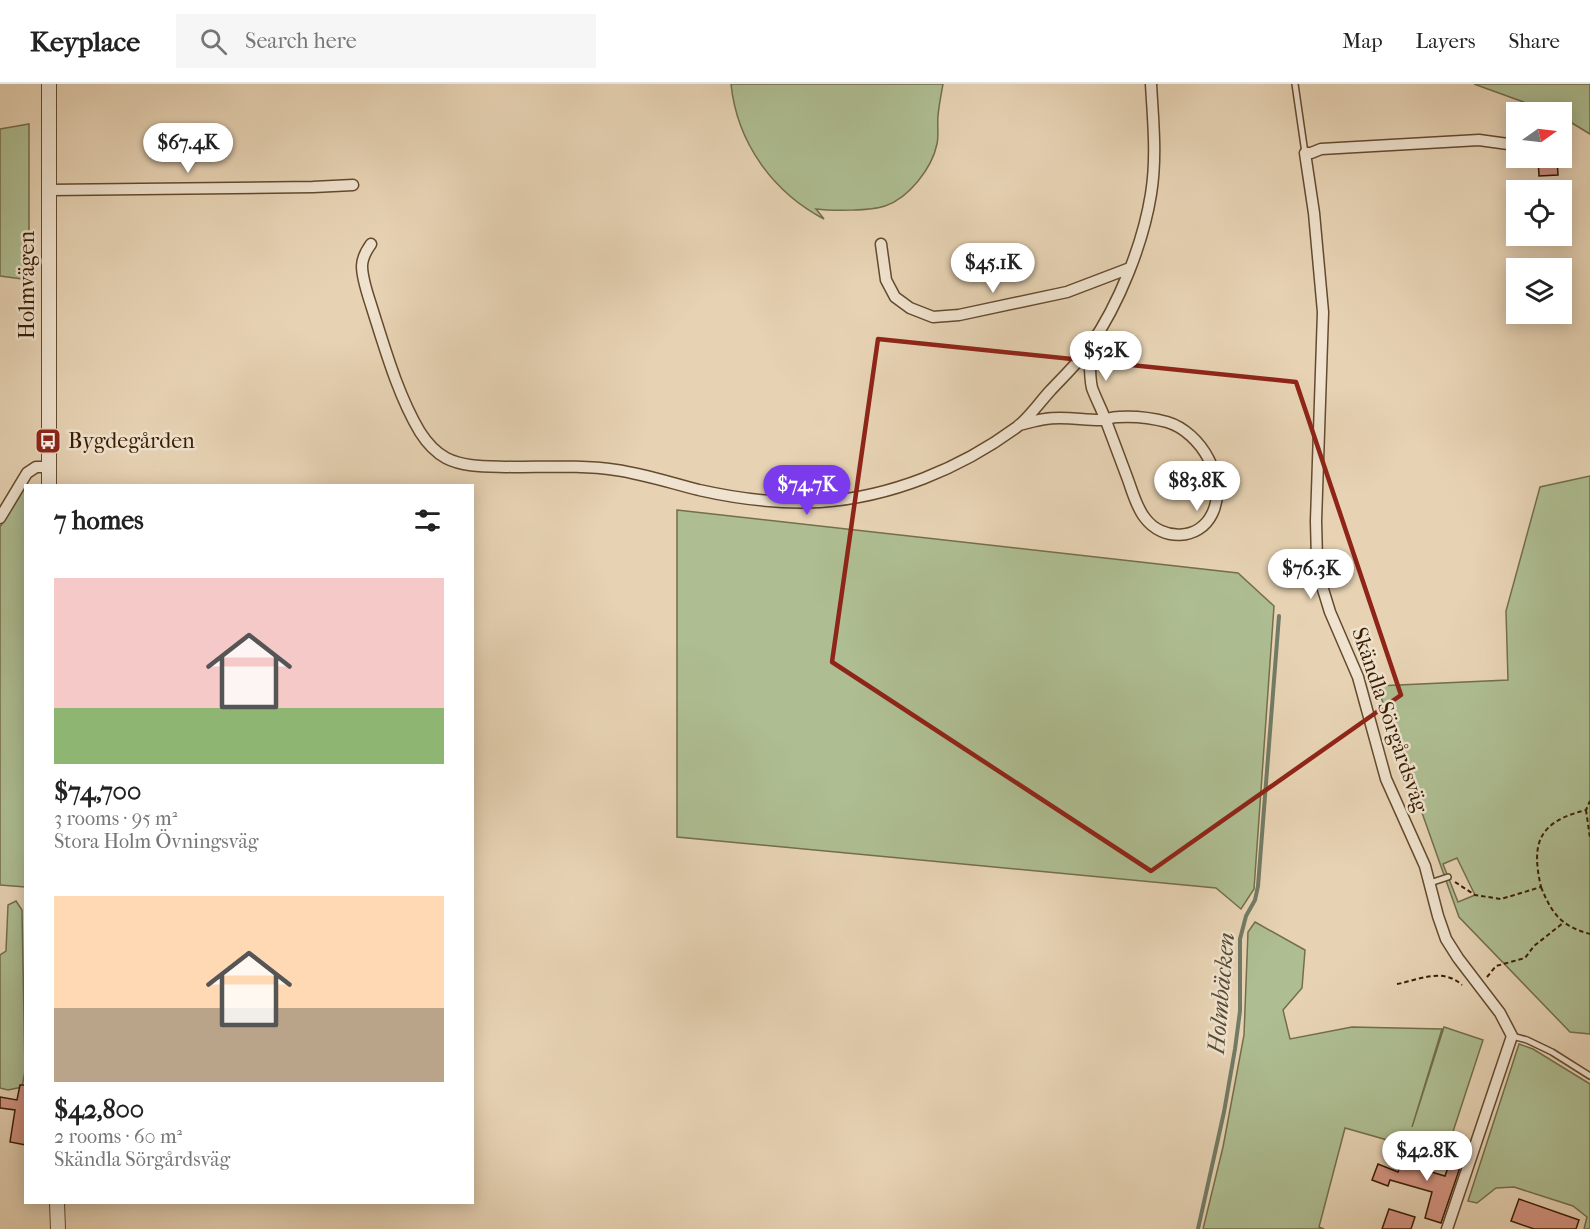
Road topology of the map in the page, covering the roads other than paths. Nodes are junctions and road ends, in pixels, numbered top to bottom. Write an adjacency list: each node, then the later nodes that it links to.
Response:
1 (49, 84): 7 (street, Holmvägen)
2 (1151, 84): 10 (street)
3 (1295, 84): 5 (lane, Skändla Sörgårdsväg)
4 (1506, 144): 5 (street)
5 (1305, 153): 18 (street, Skändla Sörgårdsväg)
6 (353, 185): 7 (street)
7 (49, 190): 14 (street, Holmvägen)
8 (370, 244): 13 (street)
9 (881, 244): 10 (street)
10 (1130, 268): 11 (street)
11 (1090, 347): 12 (street); 13 (street)
12 (1105, 420): 12 (street); 13 (street)
13 (1019, 425)
14 (49, 467): 15 (street, Holmvägen); 16 (street)
15 (49, 484)
16 (0, 518)
17 (1448, 877): 18 (lane)
18 (1430, 883): 19 (street, Skändla Sörgårdsväg)
19 (1512, 1036): 20 (lane); 23 (street)
20 (1590, 1076)
21 (57, 1204): 22 (street)
22 (58, 1229)
23 (1447, 1229)

